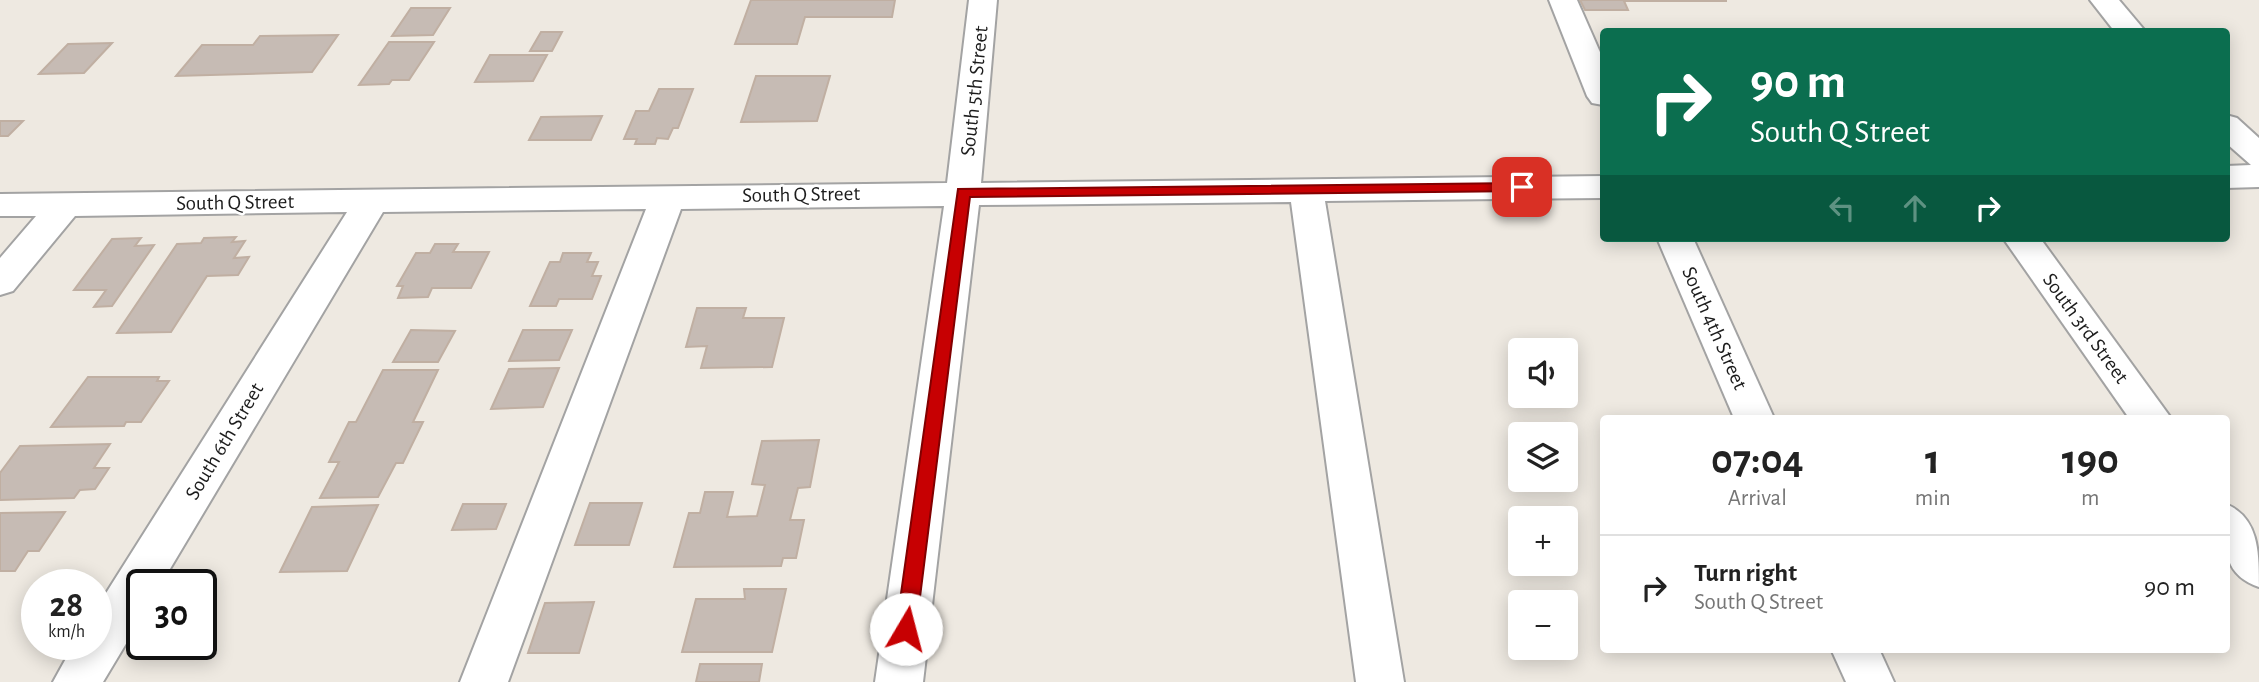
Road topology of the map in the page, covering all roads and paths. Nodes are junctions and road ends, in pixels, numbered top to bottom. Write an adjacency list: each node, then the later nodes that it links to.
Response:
1 (983, 0): 12 (street, South 5th Street)
2 (1563, 0): 5 (street)
3 (2104, 0): 4 (street)
4 (2128, 28)
5 (1600, 89)
6 (2230, 129): 7 (street)
7 (2259, 158)
8 (2259, 176): 9 (street)
9 (2230, 177)
10 (1600, 187): 11 (street, South Q Street)
11 (1306, 189): 12 (street, South Q Street); 28 (street)
12 (963, 192): 13 (street, South Q Street); 27 (street, South 5th Street)
13 (668, 196): 14 (street, South Q Street); 26 (street)
14 (372, 201): 15 (street, South Q Street); 25 (street, South 6th Street)
15 (66, 204): 16 (street, South Q Street); 19 (street)
16 (0, 205)
17 (1677, 242): 20 (street, South 4th Street)
18 (2024, 242): 21 (street, South 3rd Street)
19 (0, 282)
20 (1753, 415)
21 (2149, 415)
22 (2230, 528): 23 (street)
23 (2259, 568)
24 (1857, 653): 29 (street)
25 (77, 682)
26 (484, 682)
27 (899, 682)
28 (1380, 682)
29 (1870, 682)

